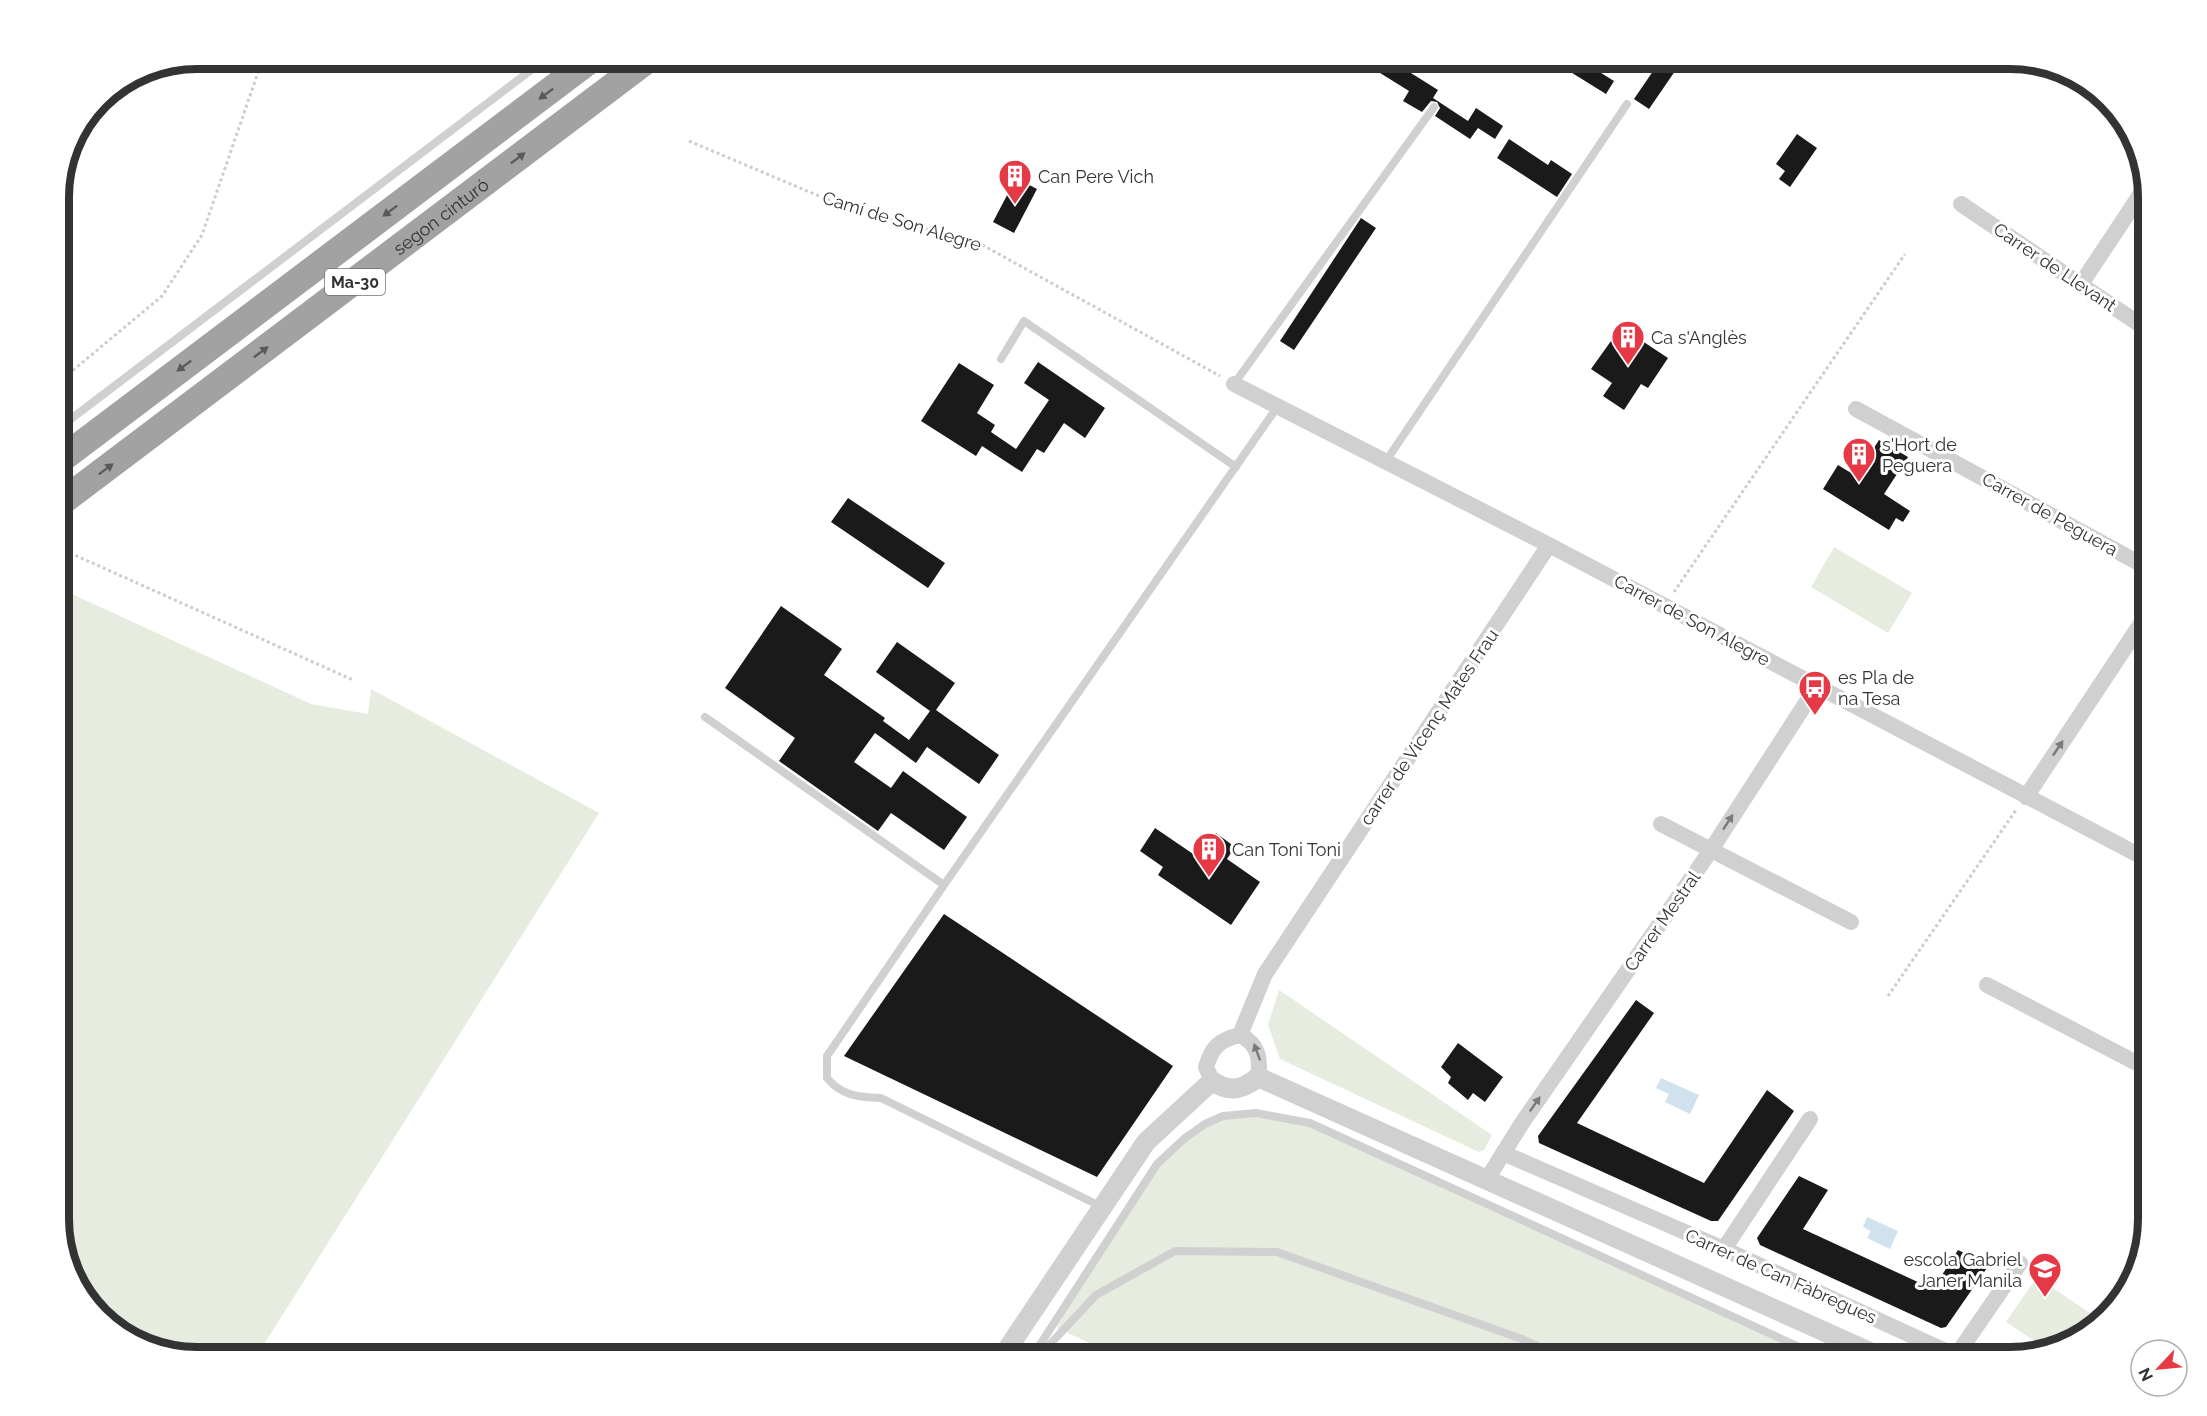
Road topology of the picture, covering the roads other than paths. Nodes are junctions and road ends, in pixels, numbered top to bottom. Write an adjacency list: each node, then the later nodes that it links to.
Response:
1 (532, 69): 14 (lane)
2 (578, 69): 15 (highway, segon cinturó / Ma-30, one-way to 15)
3 (635, 69): 18 (highway, segon cinturó / Ma-30, one-way to 3)
4 (1627, 104): 16 (lane)
5 (1434, 107): 11 (lane)
6 (2138, 198): 8 (street)
7 (1961, 204): 8 (street, Carrer de Llevant)
8 (2081, 285): 9 (street, Carrer de Llevant)
9 (2138, 323)
10 (1001, 358): 17 (lane)
11 (1234, 384): 12 (street, Carrer de Son Alegre)
12 (1278, 406): 16 (street, Carrer de Son Alegre); 17 (lane)
13 (1856, 409): 20 (street, Carrer de Peguera)
14 (69, 420)
15 (69, 453)
16 (1386, 461): 19 (street, Carrer de Son Alegre)
17 (1236, 466): 28 (lane)
18 (69, 496)
19 (1549, 545): 22 (street, Carrer de Son Alegre); 31 (street, carrer de Vicenç Mates Frau)
20 (2138, 563)
21 (2138, 628): 24 (street, one-way to 21)
22 (1817, 686): 24 (street, Carrer de Son Alegre); 26 (street, Carrer Mestral, one-way to 22)
23 (705, 717): 28 (lane)
24 (2026, 797): 27 (street, Carrer de Son Alegre)
25 (1661, 824): 26 (street)
26 (1711, 850): 29 (street); 36 (street, Carrer Mestral, one-way to 26)
27 (2138, 855)
28 (944, 885): 38 (lane)
29 (1851, 922)
30 (1987, 985): 32 (street)
31 (1240, 1035): 33 (street, one-way to 31); 34 (street)
32 (2138, 1061)
33 (1258, 1077): 34 (street); 37 (street)
34 (1212, 1081): 38 (street)
35 (1810, 1119): 39 (street)
36 (1503, 1153): 37 (street, Carrer Mestral); 39 (street, Carrer de Can Fàbregues)
37 (1486, 1181): 46 (street)
38 (1102, 1207): 41 (street)
39 (1724, 1249): 47 (street, Carrer de Can Fàbregues)
40 (2020, 1263): 48 (street, Carrer de Can Fàbregues)
41 (1009, 1347)
42 (1039, 1347): 45 (lane)
43 (1048, 1347): 44 (lane)
44 (1538, 1347)
45 (1797, 1347)
46 (1856, 1347)
47 (1936, 1347)
48 (1962, 1347)

